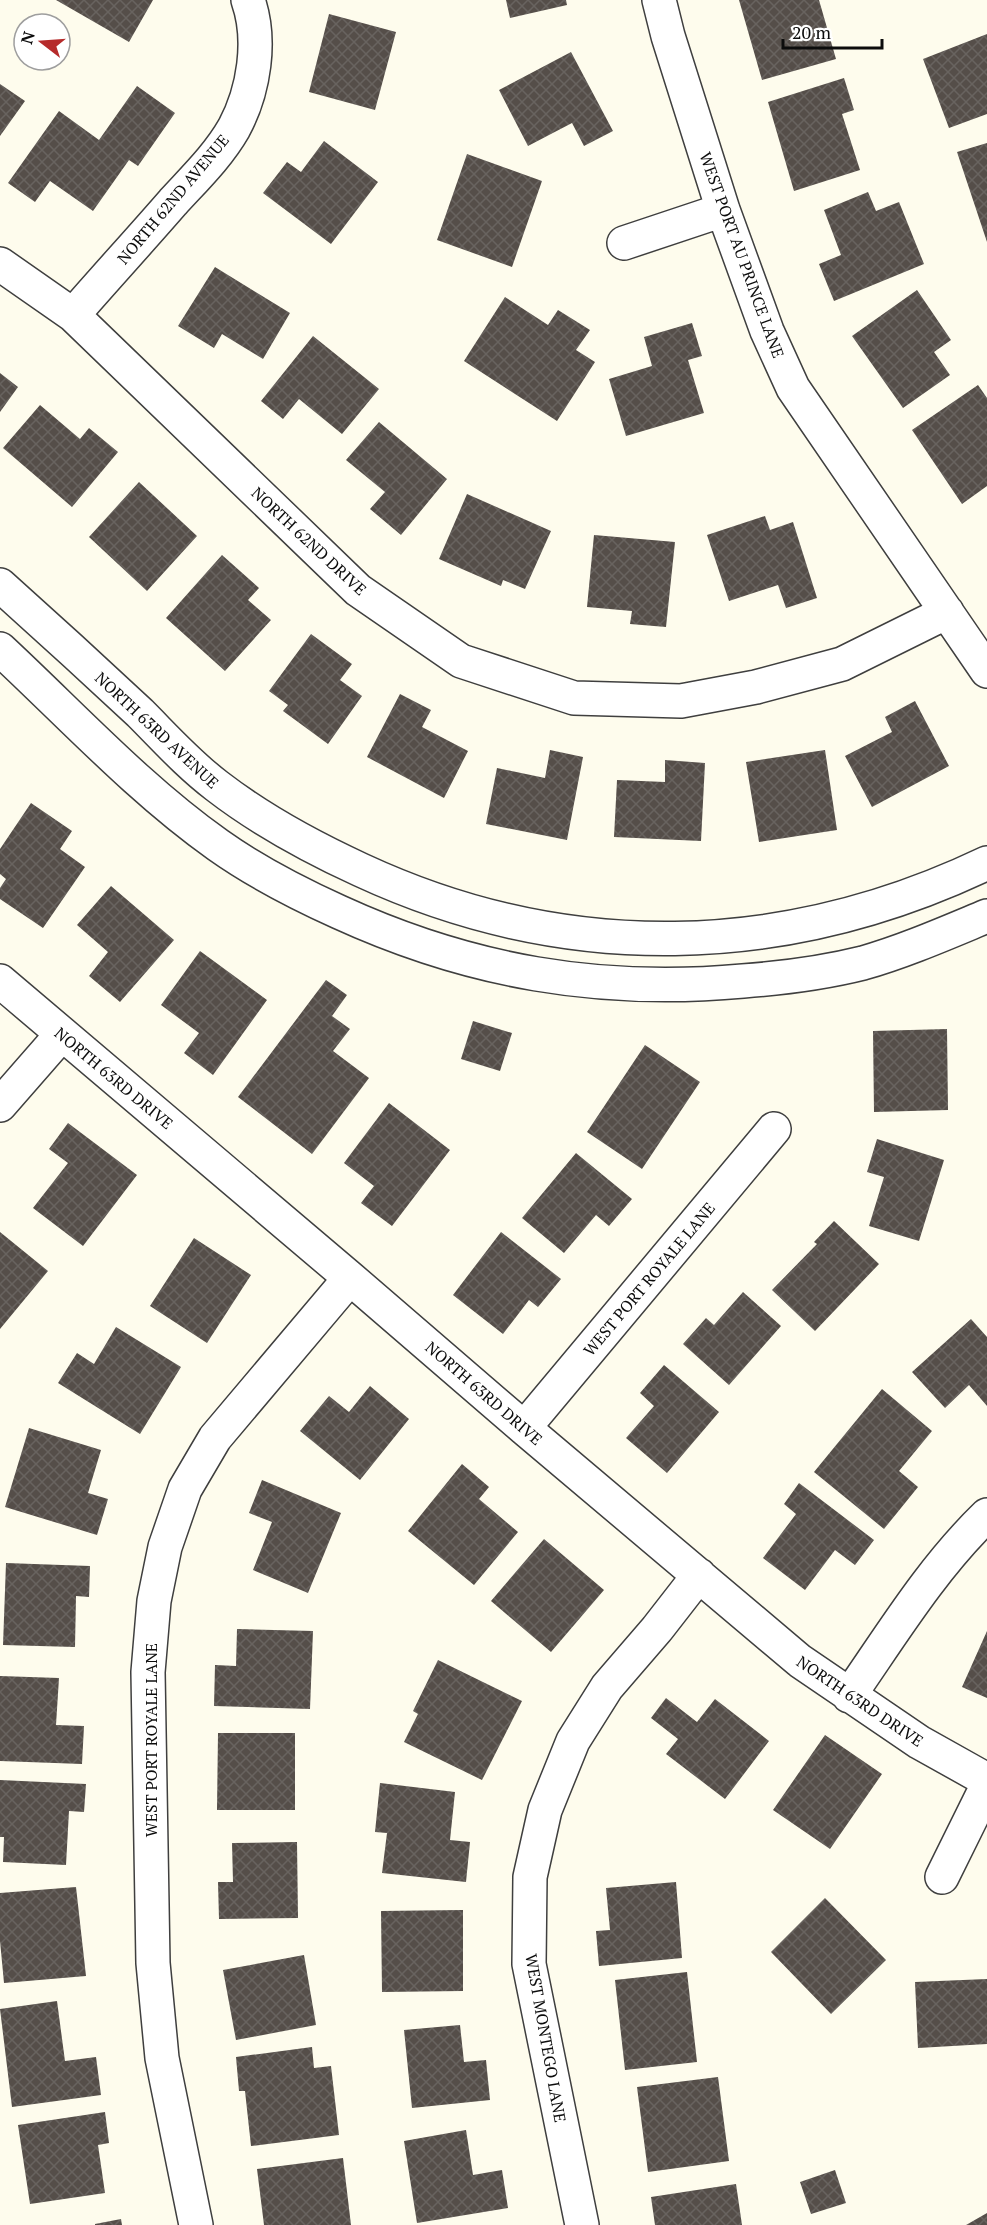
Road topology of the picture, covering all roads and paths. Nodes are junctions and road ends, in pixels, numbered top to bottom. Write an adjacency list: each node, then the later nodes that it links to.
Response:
1 (249, 0): 6 (street, NORTH 62ND AVENUE)
2 (659, 0): 3 (street, WEST PORT AU PRINCE LANE)
3 (723, 210): 4 (street); 8 (street, WEST PORT AU PRINCE LANE)
4 (624, 243)
5 (0, 264): 6 (street, NORTH 62ND DRIVE)
6 (73, 315): 8 (street, NORTH 62ND DRIVE)
7 (0, 585): 11 (street, NORTH 63RD AVENUE)
8 (947, 612): 10 (street, WEST PORT AU PRINCE LANE)
9 (0, 649): 12 (street)
10 (987, 671)
11 (987, 863)
12 (987, 916)
13 (0, 981): 14 (street, NORTH 63RD DRIVE)
14 (62, 1034): 15 (street); 17 (street, NORTH 63RD DRIVE)
15 (0, 1105)
16 (774, 1129): 18 (street, WEST PORT ROYALE LANE)
17 (350, 1278): 18 (street, NORTH 63RD DRIVE); 25 (street, WEST PORT ROYALE LANE)
18 (524, 1428): 20 (street, NORTH 63RD DRIVE)
19 (987, 1515): 21 (street)
20 (699, 1575): 21 (street, NORTH 63RD DRIVE); 26 (street, WEST MONTEGO LANE)
21 (849, 1696): 22 (street, NORTH 63RD DRIVE)
22 (987, 1780)
23 (987, 1786): 24 (street)
24 (942, 1877)
25 (196, 2225)
26 (582, 2225)

